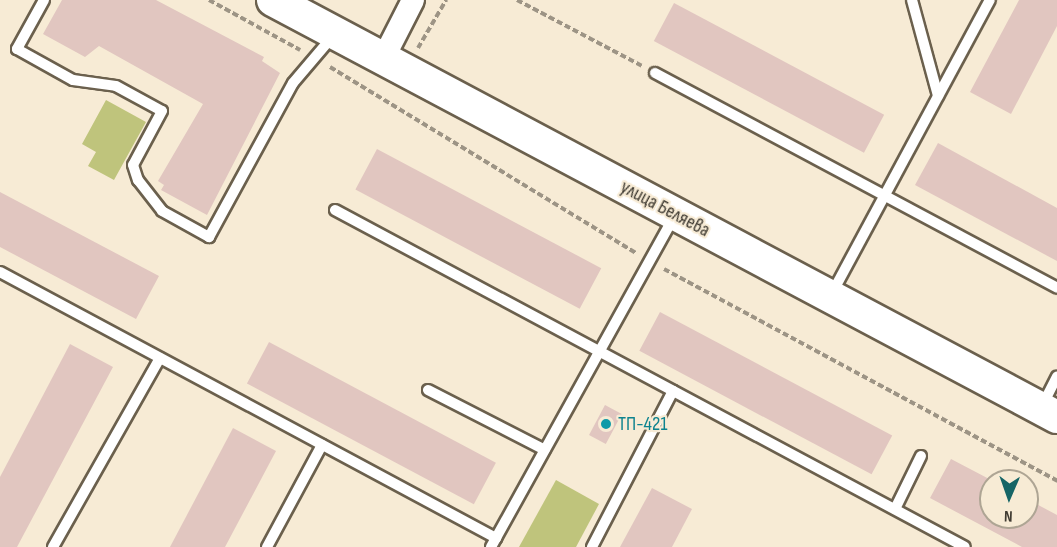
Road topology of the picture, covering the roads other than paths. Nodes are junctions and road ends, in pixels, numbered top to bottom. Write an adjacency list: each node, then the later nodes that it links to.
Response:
1 (44, 0): 6 (lane)
2 (273, 0): 6 (street, улица Беляева)
3 (413, 0): 7 (street)
4 (912, 0): 9 (lane)
5 (990, 0): 9 (lane)
6 (335, 34): 7 (street, улица Беляева)
7 (382, 59): 12 (street, улица Беляева)
8 (656, 74): 10 (lane)
9 (938, 96): 10 (lane)
10 (885, 196): 14 (lane); 15 (lane)
11 (335, 210): 16 (lane)
12 (676, 214): 15 (street, улица Беляева); 16 (lane)
13 (0, 272): 17 (lane)
14 (1057, 288)
15 (830, 296): 21 (street, улица Беляева)
16 (600, 351): 20 (lane); 23 (lane)
17 (160, 358): 22 (lane); 27 (lane)
18 (1057, 377): 21 (lane)
19 (428, 390): 23 (lane)
20 (673, 391): 25 (lane); 29 (lane)
21 (1049, 412)
22 (322, 445): 26 (lane); 28 (lane)
23 (545, 450): 26 (lane)
24 (921, 456): 25 (lane)
25 (895, 509): 30 (lane)
26 (493, 543)
27 (53, 547)
28 (267, 547)
29 (592, 547)
30 (965, 547)

